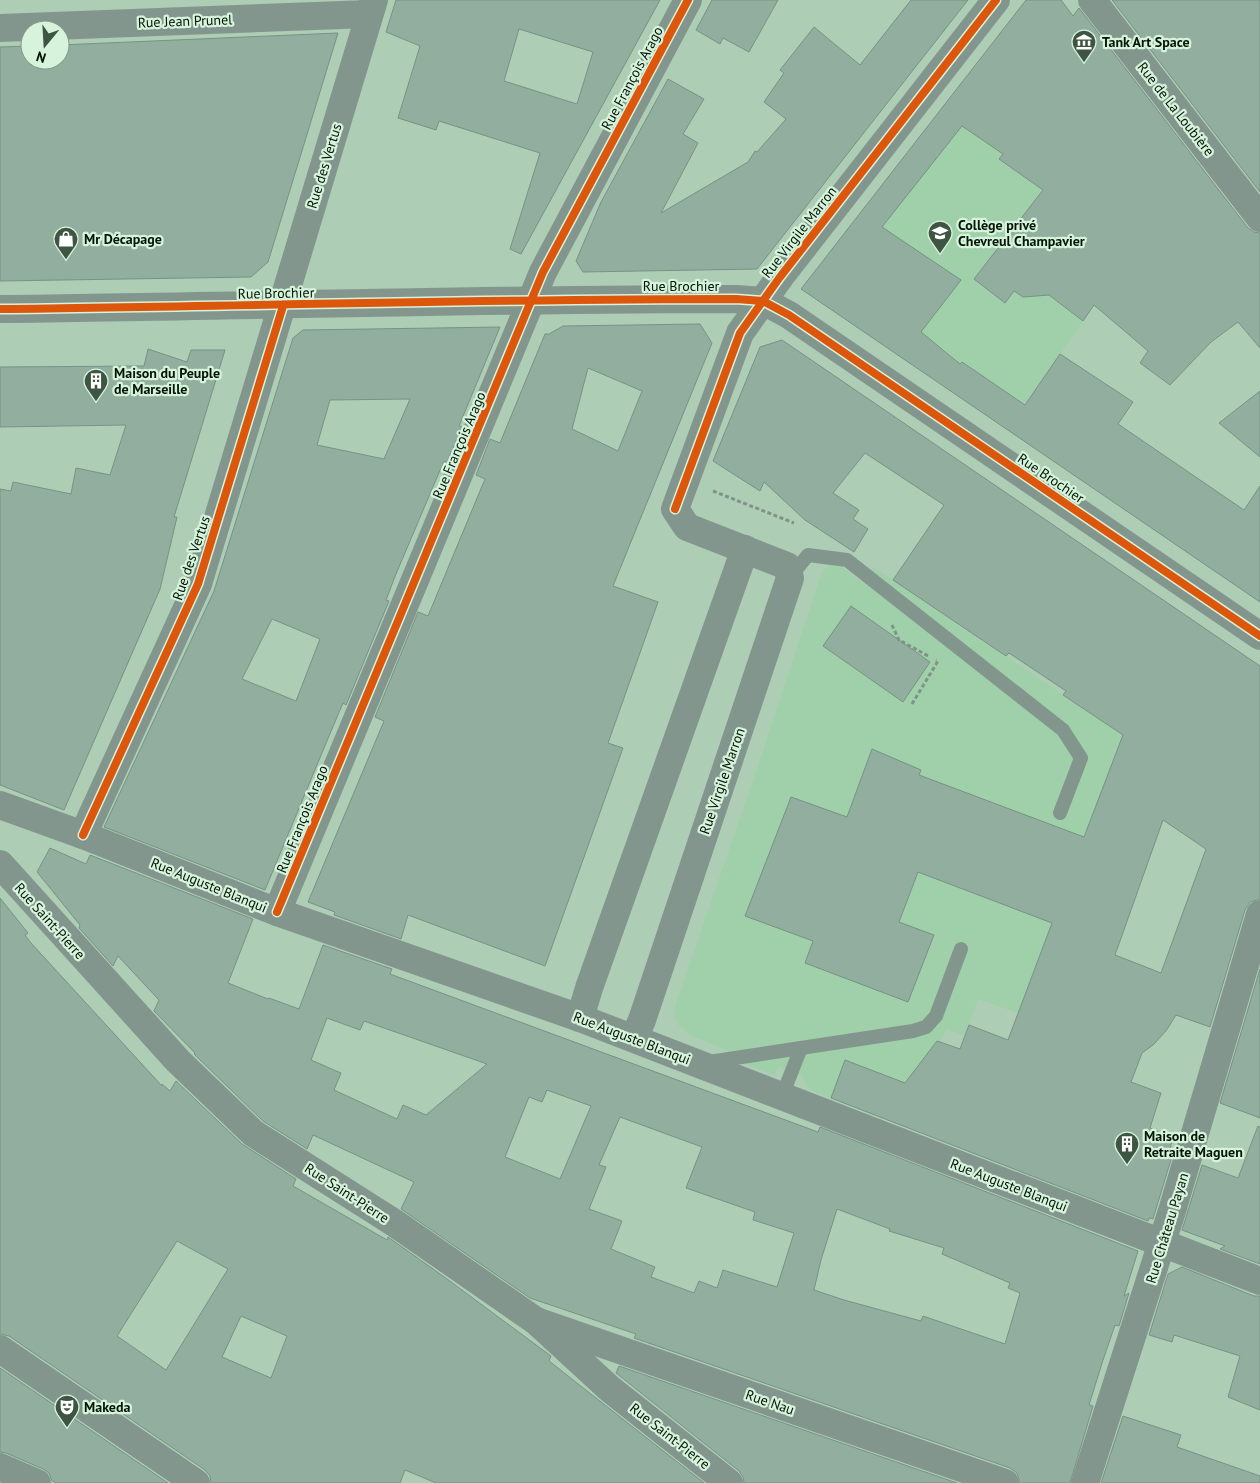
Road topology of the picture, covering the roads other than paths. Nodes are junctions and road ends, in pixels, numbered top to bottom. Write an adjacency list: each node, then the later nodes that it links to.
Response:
1 (688, 0): 7 (street, Rue François Arago)
2 (996, 0): 8 (street, Rue Virgile Marron)
3 (1092, 0): 6 (street, Rue de La Loubière)
4 (372, 7): 5 (street, Rue Jean Prunel); 9 (street, Rue des Vertus)
5 (0, 28)
6 (1260, 218)
7 (533, 299): 8 (street, Rue Brochier); 9 (street, Rue Brochier); 18 (street, Rue François Arago)
8 (763, 301): 11 (street, Rue Virgile Marron); 13 (street, Rue Brochier)
9 (283, 306): 10 (street, Rue Brochier); 16 (street, Rue des Vertus)
10 (0, 309)
11 (745, 549): 12 (street, Rue Virgile Marron); 21 (street)
12 (790, 578): 15 (lane); 22 (street, Rue Virgile Marron)
13 (1260, 636)
14 (0, 805): 16 (street, Rue Auguste Blanqui)
15 (1060, 813)
16 (83, 835): 18 (street, Rue Auguste Blanqui)
17 (0, 864): 28 (street, Rue Saint-Pierre)
18 (277, 912): 21 (street, Rue Auguste Blanqui)
19 (1260, 914): 26 (street, Rue Château Payan)
20 (961, 949): 23 (lane)
21 (580, 1018): 22 (street, Rue Auguste Blanqui)
22 (634, 1038): 24 (street, Rue Auguste Blanqui)
23 (801, 1048): 24 (lane); 25 (lane)
24 (699, 1064): 25 (street, Rue Auguste Blanqui)
25 (782, 1096): 26 (street, Rue Auguste Blanqui)
26 (1162, 1244): 27 (street, Rue Auguste Blanqui); 35 (street, Rue Château Payan)
27 (1260, 1281)
28 (536, 1321): 33 (street, Rue Saint-Pierre); 34 (street, Rue Nau)
29 (0, 1349): 32 (street)
30 (0, 1467): 31 (street)
31 (37, 1483)
32 (196, 1483)
33 (729, 1483)
34 (1005, 1483)
35 (1085, 1483)

